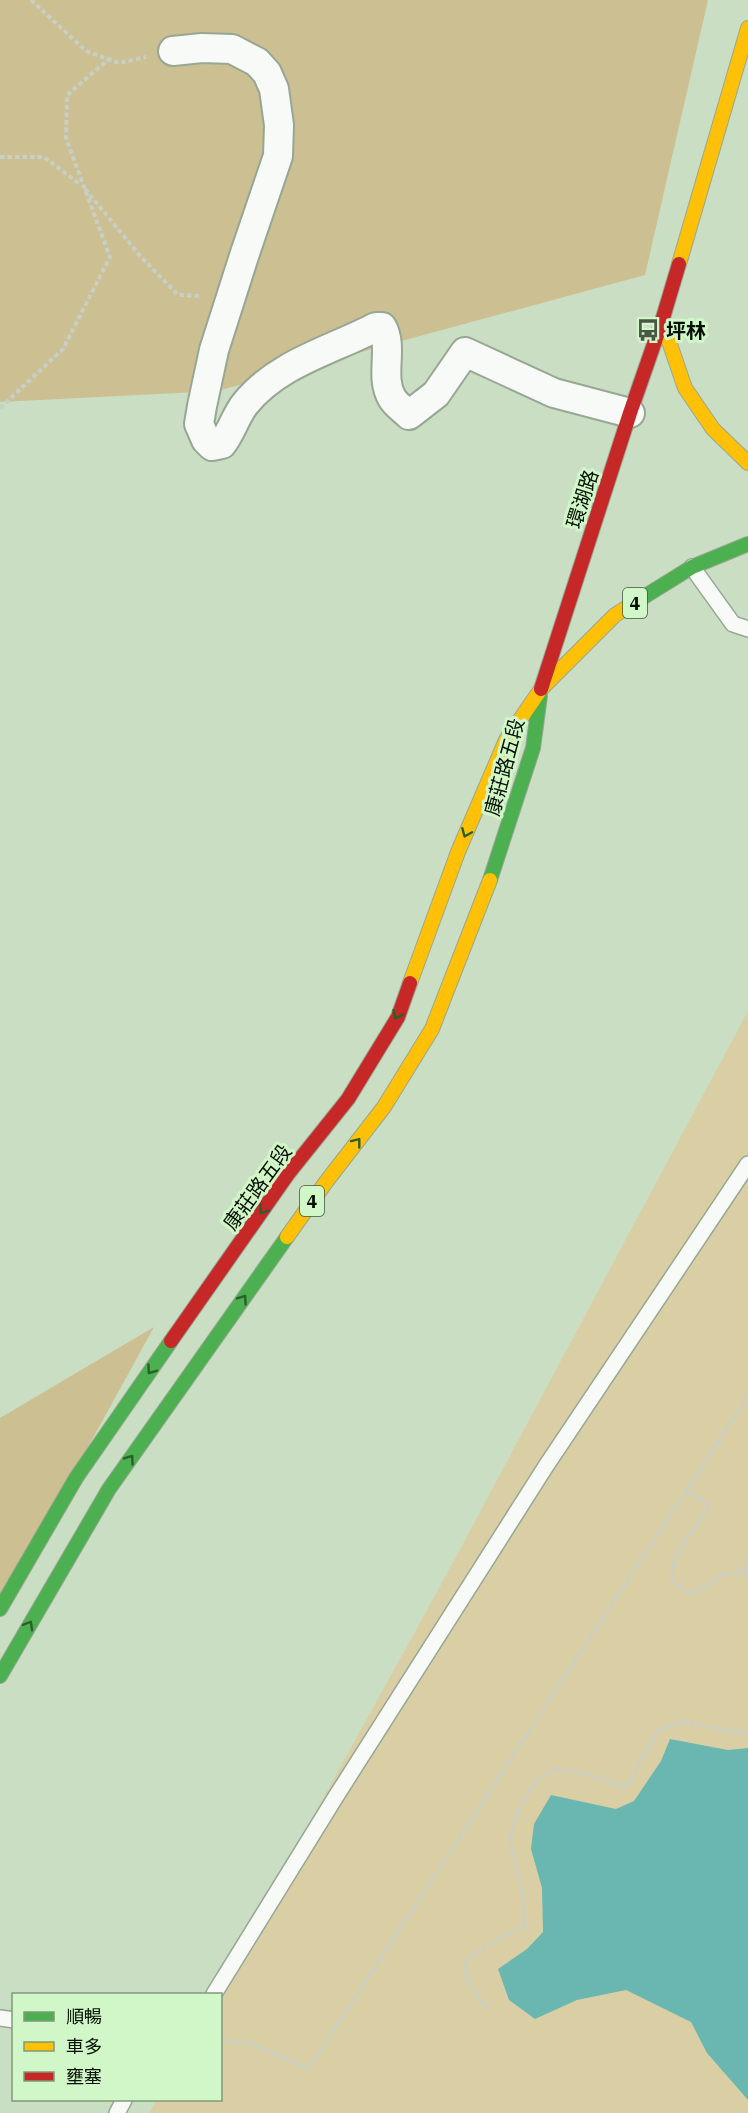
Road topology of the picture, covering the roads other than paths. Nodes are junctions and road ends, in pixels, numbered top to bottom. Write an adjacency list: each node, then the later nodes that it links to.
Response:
1 (748, 28): 3 (main road, 環湖路)
2 (172, 51): 4 (street)
3 (662, 321): 4 (main road, 環湖路); 5 (main road)
4 (630, 413): 9 (main road, 環湖路)
5 (748, 463)
6 (748, 544): 7 (main road, 4)
7 (692, 567): 8 (lane); 9 (main road, 4)
8 (748, 629)
9 (541, 689): 11 (main road, 康莊路五段 / 4, one-way to 11); 12 (main road, 康莊路五段 / 4, one-way to 9)
10 (748, 1164): 13 (lane)
11 (0, 1609)
12 (0, 1676)
13 (215, 1993)

